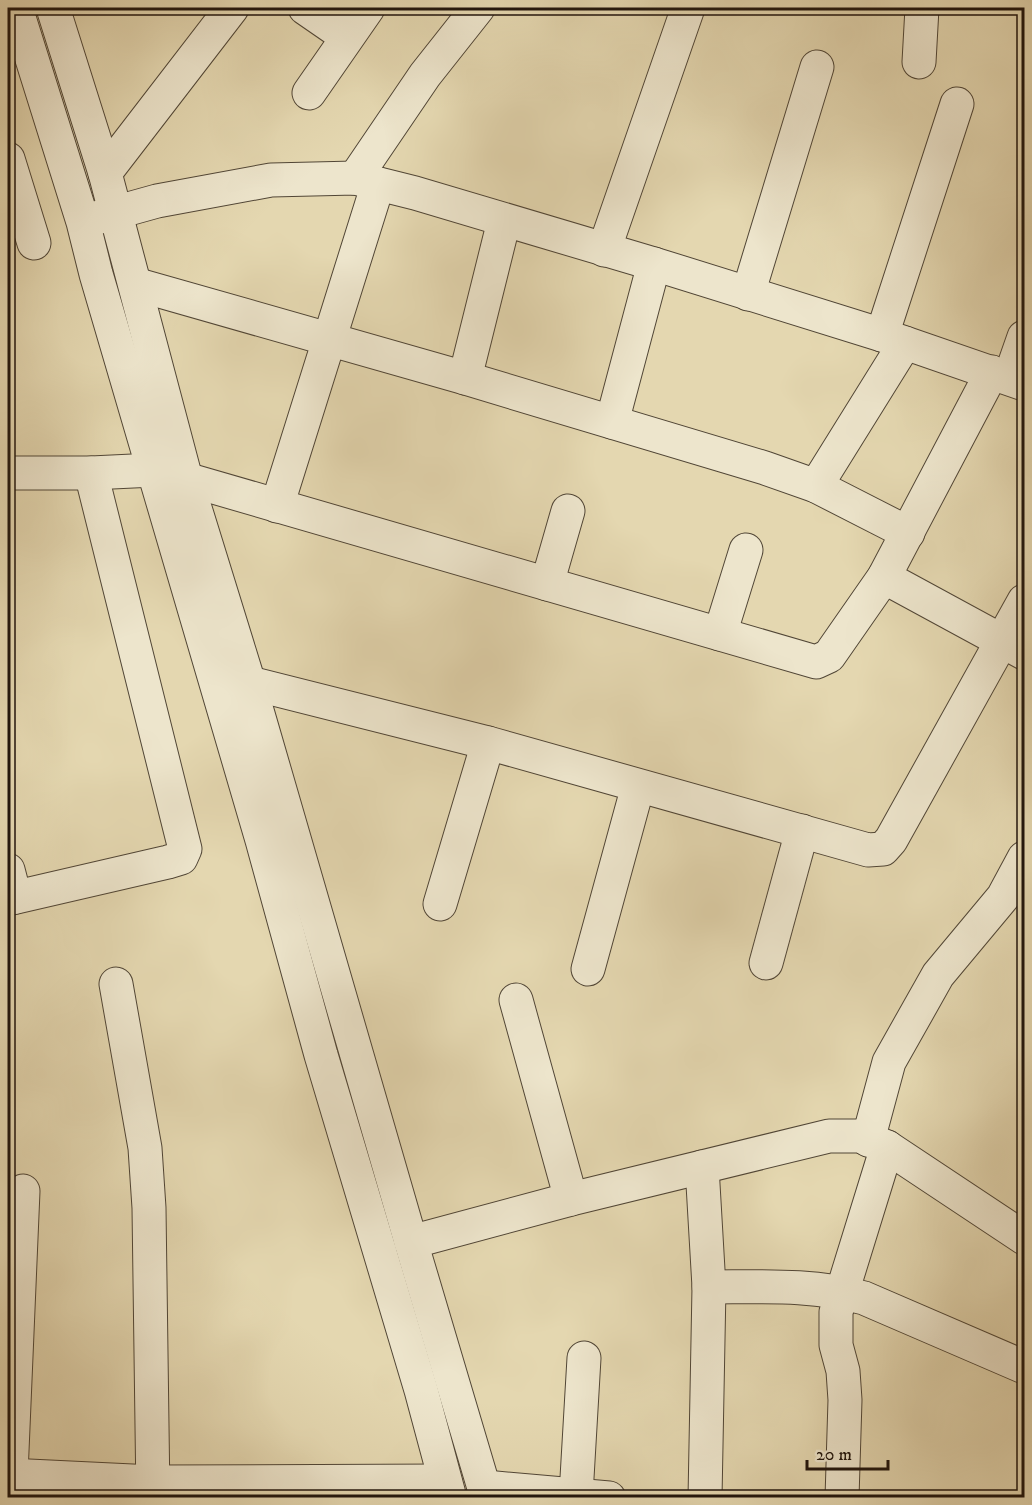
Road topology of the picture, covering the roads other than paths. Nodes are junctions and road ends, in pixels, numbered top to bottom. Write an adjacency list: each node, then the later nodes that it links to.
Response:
1 (16, 8): 12 (street)
2 (232, 8): 16 (street)
3 (305, 8): 9 (street)
4 (368, 8): 9 (street)
5 (478, 8): 17 (street)
6 (688, 8): 22 (street)
7 (922, 8): 10 (street)
8 (55, 10): 16 (street)
9 (347, 37): 13 (street)
10 (919, 62)
11 (817, 67): 25 (street)
12 (21, 73): 20 (street)
13 (309, 93)
14 (957, 104): 28 (street)
15 (8, 159): 21 (street)
16 (105, 173): 18 (street)
17 (367, 181): 18 (street); 19 (street); 27 (street)
18 (116, 212): 20 (street); 24 (street)
19 (504, 221): 22 (street); 29 (street)
20 (83, 222): 32 (street)
21 (34, 243)
22 (604, 250): 23 (street)
23 (654, 264): 25 (street); 31 (street)
24 (135, 284): 27 (street); 35 (street)
25 (748, 294): 28 (street)
26 (1024, 337): 30 (street)
27 (329, 339): 29 (street); 37 (street)
28 (894, 339): 30 (street); 36 (street)
29 (465, 378): 31 (street)
30 (1009, 378): 39 (street)
31 (612, 422): 36 (street)
32 (154, 470): 34 (street); 46 (street)
33 (8, 473): 34 (street)
34 (91, 473): 52 (street)
35 (186, 479): 37 (street); 47 (street)
36 (816, 486): 39 (street)
37 (277, 506): 42 (street)
38 (568, 511): 42 (street)
39 (908, 533): 41 (street)
40 (746, 550): 44 (street)
41 (885, 576): 44 (street); 45 (street)
42 (547, 584): 44 (street)
43 (1024, 601): 45 (street)
44 (720, 634)
45 (1014, 646): 50 (street)
46 (214, 674): 47 (street); 69 (street)
47 (249, 683): 48 (street); 63 (street)
48 (488, 743): 49 (street); 53 (street)
49 (638, 786): 50 (street); 55 (street)
50 (802, 831): 54 (street)
51 (1024, 858): 58 (street)
52 (10, 889)
53 (440, 904)
54 (766, 963)
55 (588, 969)
56 (116, 984): 70 (street)
57 (516, 1000): 61 (street)
58 (877, 1143): 59 (street); 62 (street); 65 (street)
59 (702, 1167): 61 (street); 64 (street)
60 (23, 1191): 68 (street)
61 (571, 1199): 63 (street)
62 (1024, 1238)
63 (411, 1242): 71 (street)
64 (709, 1287): 65 (street); 74 (street)
65 (842, 1292): 67 (street); 75 (street)
66 (584, 1358): 72 (street)
67 (1024, 1367)
68 (9, 1483): 70 (street)
69 (447, 1489): 70 (street)
70 (153, 1490)
71 (486, 1492): 72 (street)
72 (576, 1495): 73 (street)
73 (609, 1497)
74 (705, 1497)
75 (842, 1497)

